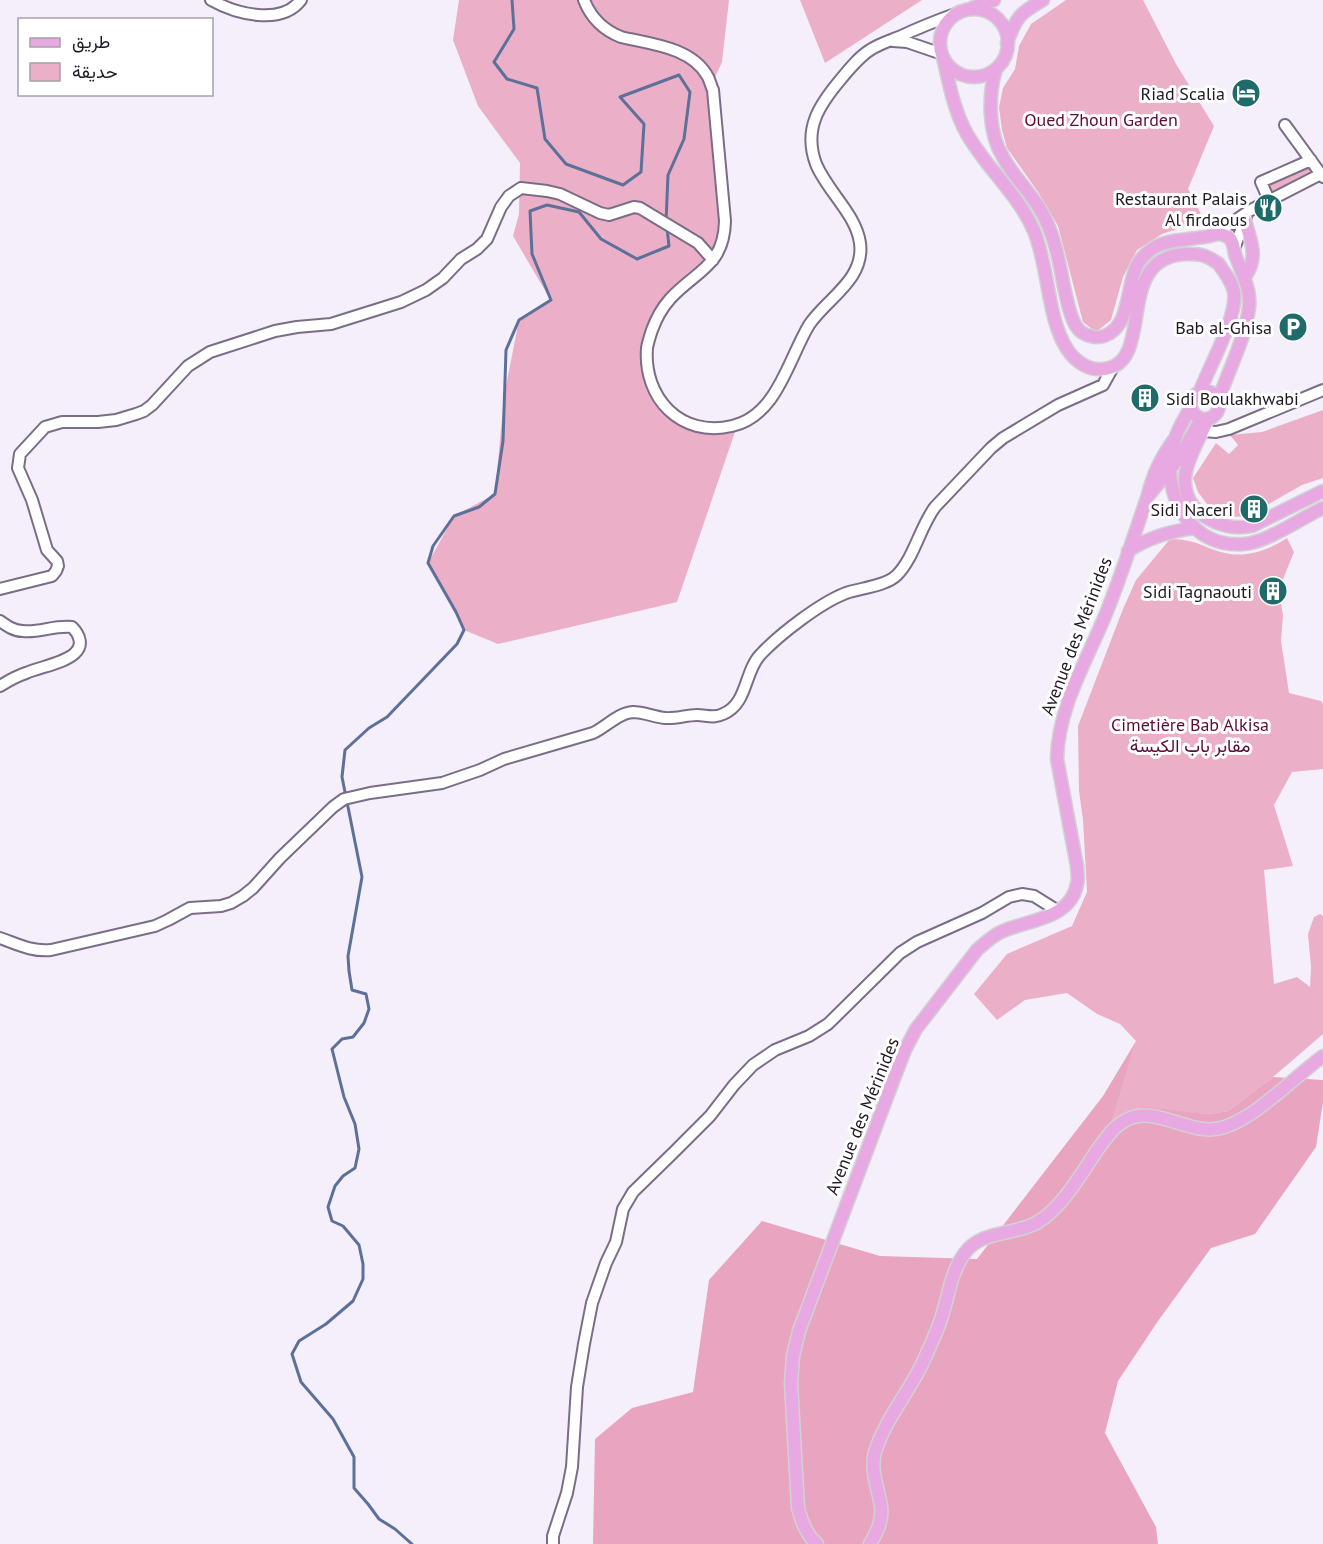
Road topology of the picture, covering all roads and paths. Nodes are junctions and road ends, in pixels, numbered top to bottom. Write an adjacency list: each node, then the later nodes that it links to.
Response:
1 (212, 0): 2 (street)
2 (301, 0)
3 (584, 0): 18 (street)
4 (993, 0): 6 (main road)
5 (1043, 0): 8 (main road)
6 (961, 12): 7 (street); 8 (main road); 9 (main road)
7 (887, 42): 9 (street); 18 (street)
8 (1007, 44): 10 (main road)
9 (942, 56): 10 (main road); 20 (main road)
10 (996, 69): 16 (main road)
11 (1285, 125): 12 (street)
12 (1311, 160): 13 (street); 14 (street)
13 (1322, 175): 14 (street)
14 (1269, 200): 15 (street)
15 (1247, 216): 16 (street); 17 (street); 19 (main road)
16 (1213, 235): 17 (main road)
17 (1234, 250): 19 (main road)
18 (713, 260): 33 (street)
19 (1245, 277): 23 (main road)
20 (1113, 367): 22 (main road); 37 (street)
21 (1323, 390): 25 (street)
22 (1200, 391): 23 (main road); 24 (main road)
23 (1219, 399): 25 (main road)
24 (1191, 407): 25 (main road); 26 (main road)
25 (1204, 423): 27 (main road); 28 (main road)
26 (1175, 438): 27 (main road); 29 (main road, Avenue des Mérinides)
27 (1170, 471): 29 (main road); 31 (main road)
28 (1323, 491)
29 (1147, 498): 32 (main road, Avenue des Mérinides)
30 (1323, 508): 31 (main road)
31 (1195, 528): 32 (main road)
32 (1128, 551): 36 (main road, Avenue des Mérinides)
33 (0, 589)
34 (0, 621): 35 (street)
35 (0, 686)
36 (1058, 911): 39 (street); 40 (main road, Avenue des Mérinides)
37 (0, 938)
38 (1323, 1056): 41 (main road)
39 (553, 1544)
40 (818, 1544)
41 (870, 1544)

